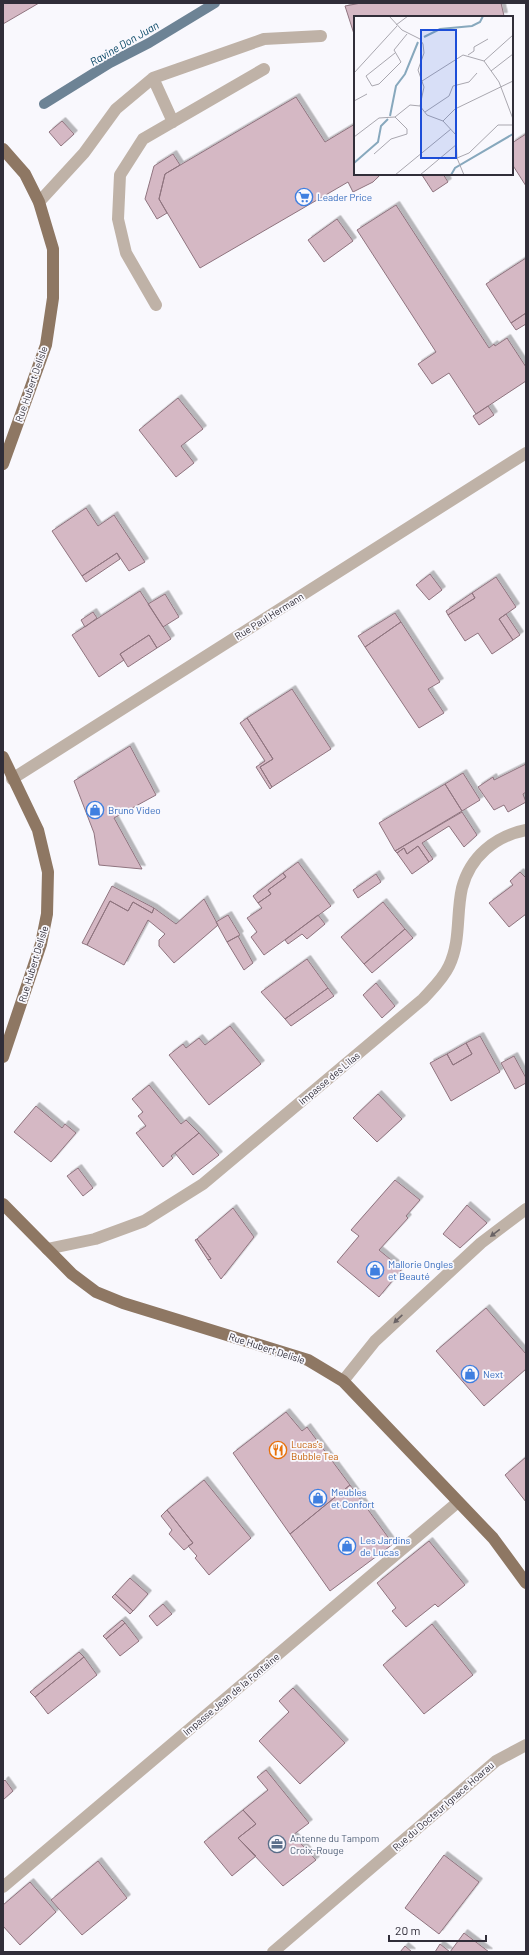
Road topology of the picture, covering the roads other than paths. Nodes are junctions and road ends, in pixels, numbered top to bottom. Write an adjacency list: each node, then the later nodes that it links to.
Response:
1 (321, 36): 3 (street)
2 (264, 69): 4 (street)
3 (153, 78): 4 (street); 6 (street)
4 (173, 122): 7 (street)
5 (3, 149): 6 (main road, Rue Hubert Delisle)
6 (39, 202): 9 (main road, Rue Hubert Delisle)
7 (156, 306)
8 (526, 453): 11 (street, Rue Paul Hermann)
9 (3, 464)
10 (3, 757): 11 (main road, Rue Hubert Delisle)
11 (12, 778): 13 (main road, Rue Hubert Delisle)
12 (526, 830): 16 (street, Impasse des Lilas)
13 (3, 1057)
14 (3, 1204): 16 (main road, Rue Hubert Delisle)
15 (526, 1210): 17 (street, one-way to 17)
16 (47, 1249): 17 (main road, Rue Hubert Delisle)
17 (343, 1381): 18 (main road, Rue Hubert Delisle)
18 (458, 1502): 19 (main road, Rue Hubert Delisle); 21 (street, Impasse Jean de la Fontaine)
19 (526, 1583)
20 (526, 1744): 22 (street, Rue du Docteur Ignace Hoarau)
21 (3, 1887)
22 (273, 1952)

